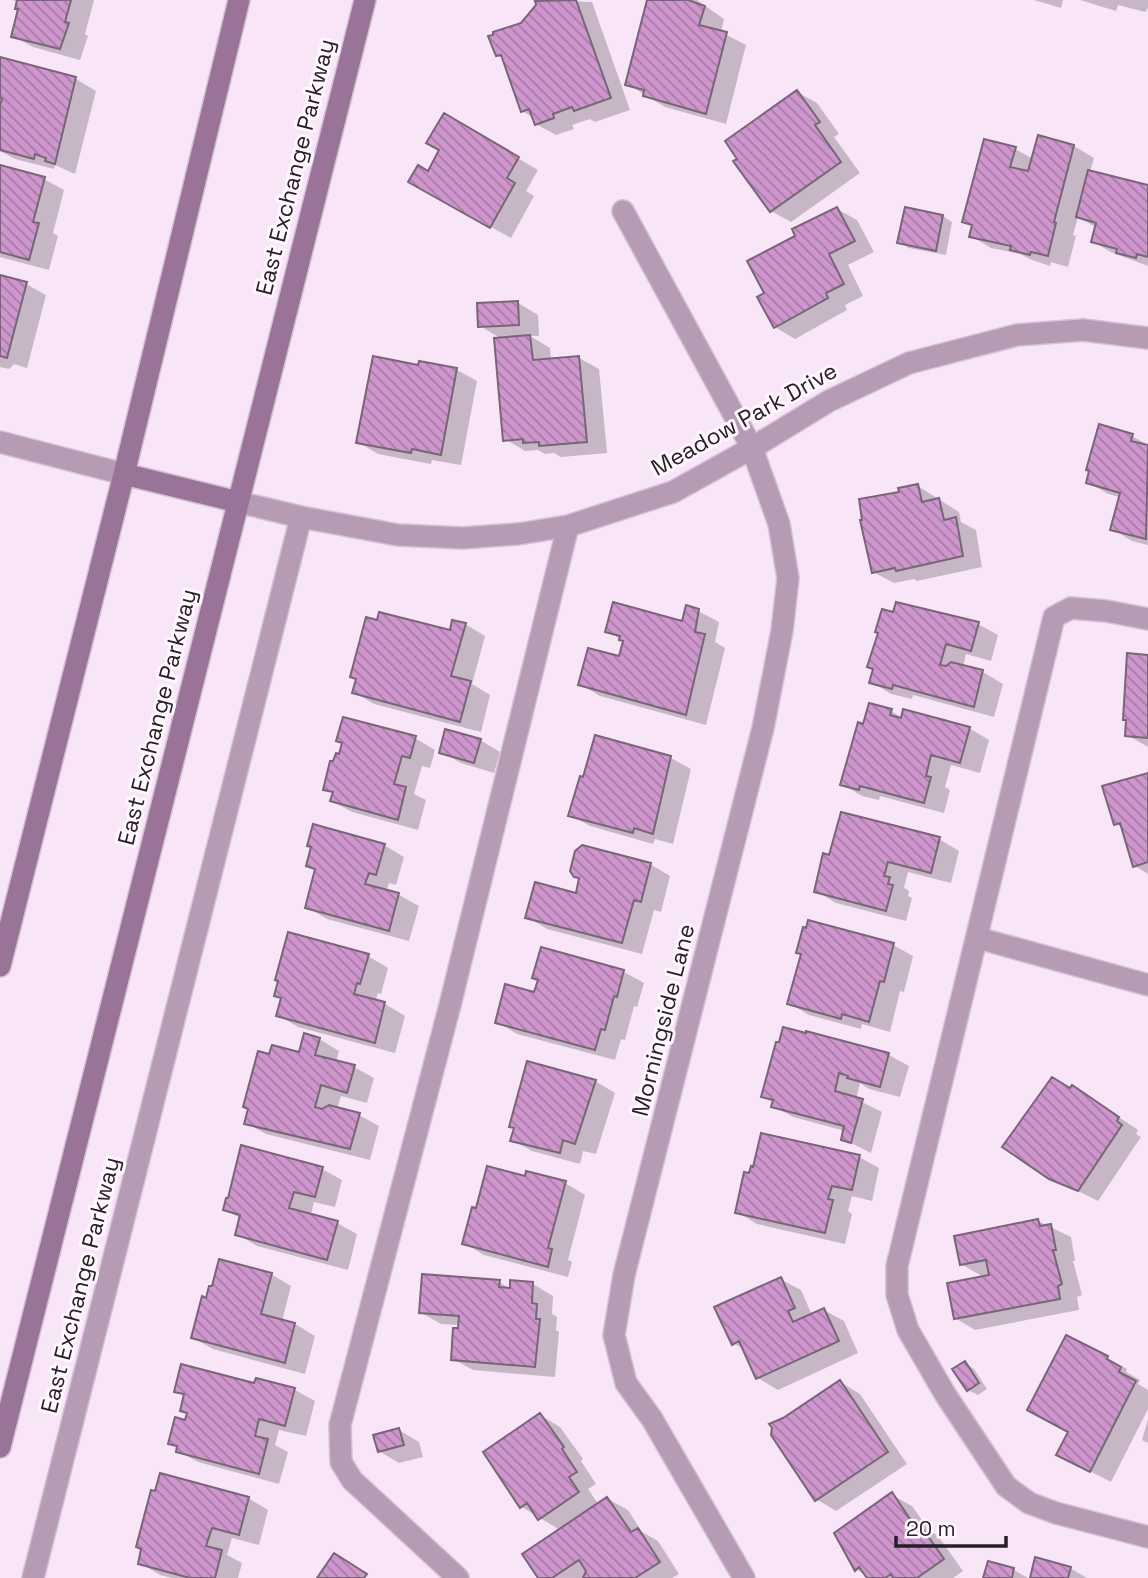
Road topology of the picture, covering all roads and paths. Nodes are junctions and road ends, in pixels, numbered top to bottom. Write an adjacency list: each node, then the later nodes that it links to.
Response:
1 (239, 0): 7 (main road)
2 (365, 0): 8 (main road, East Exchange Parkway)
3 (623, 211): 6 (street, Morningside Lane)
4 (1148, 338): 6 (street, Meadow Park Drive)
5 (0, 442): 7 (street)
6 (752, 448): 10 (street, Meadow Park Drive); 19 (street, Morningside Lane)
7 (124, 474): 8 (main road); 13 (main road)
8 (238, 502): 9 (street, Meadow Park Drive); 15 (main road, East Exchange Parkway)
9 (301, 517): 10 (street, Meadow Park Drive); 17 (street, East Exchange Parkway)
10 (568, 526): 18 (street)
11 (1148, 619): 12 (street)
12 (978, 938): 14 (street); 16 (street)
13 (0, 966)
14 (1148, 985)
15 (0, 1447)
16 (1148, 1536)
17 (33, 1578)
18 (458, 1578)
19 (744, 1578)

